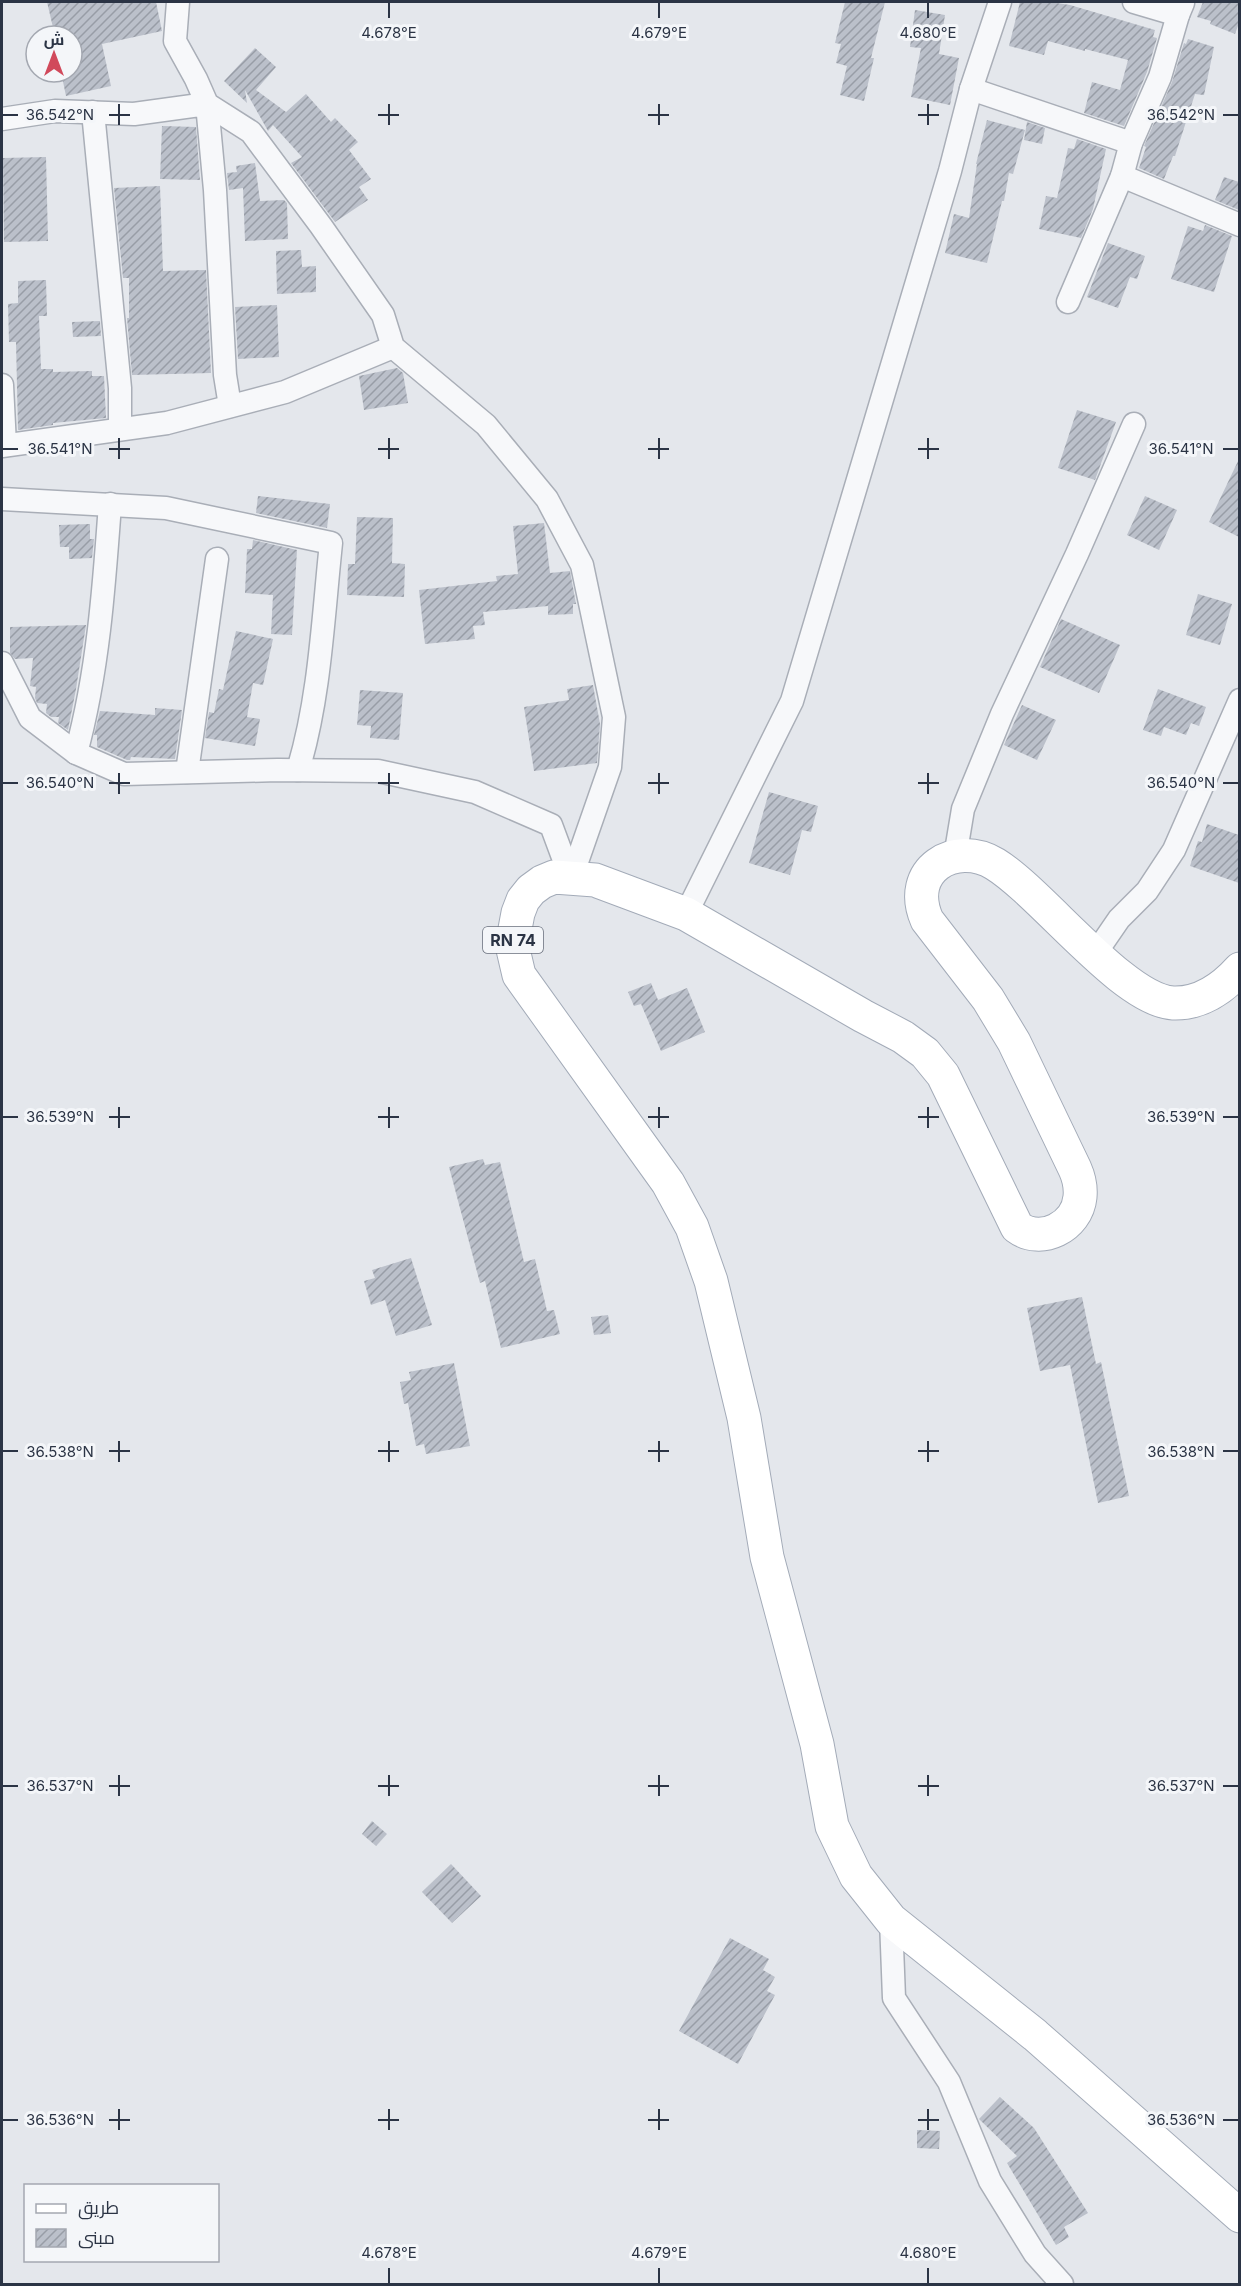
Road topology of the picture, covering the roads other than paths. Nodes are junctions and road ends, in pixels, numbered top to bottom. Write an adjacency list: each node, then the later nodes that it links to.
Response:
1 (178, 2): 6 (street)
2 (1000, 2): 5 (street)
3 (1134, 2): 4 (street)
4 (1181, 8): 9 (street)
5 (971, 89): 9 (street); 29 (street)
6 (207, 104): 7 (street); 13 (street); 15 (street)
7 (93, 112): 8 (street); 17 (street)
8 (2, 119)
9 (1131, 143): 10 (street)
10 (1122, 176): 11 (street); 12 (street)
11 (1239, 225)
12 (1068, 302)
13 (393, 347): 15 (street); 28 (street)
14 (2, 385): 18 (street)
15 (230, 406): 17 (street)
16 (1134, 424): 27 (street)
17 (120, 429): 18 (street)
18 (3, 446)
19 (2, 499): 20 (street)
20 (110, 504): 24 (street); 25 (street)
21 (217, 559): 26 (street)
22 (2, 663): 24 (street)
23 (1239, 700): 30 (street)
24 (76, 753): 26 (street)
25 (298, 770): 26 (street); 28 (street)
26 (187, 772)
27 (955, 857): 29 (main road, RN 74); 30 (main road)
28 (571, 879): 29 (main road, RN 74); 32 (main road, RN 74)
29 (686, 914)
30 (1095, 954): 31 (main road)
31 (1239, 969)
32 (891, 1920): 33 (main road, RN 74); 34 (street)
33 (1239, 2216)
34 (1062, 2284)

